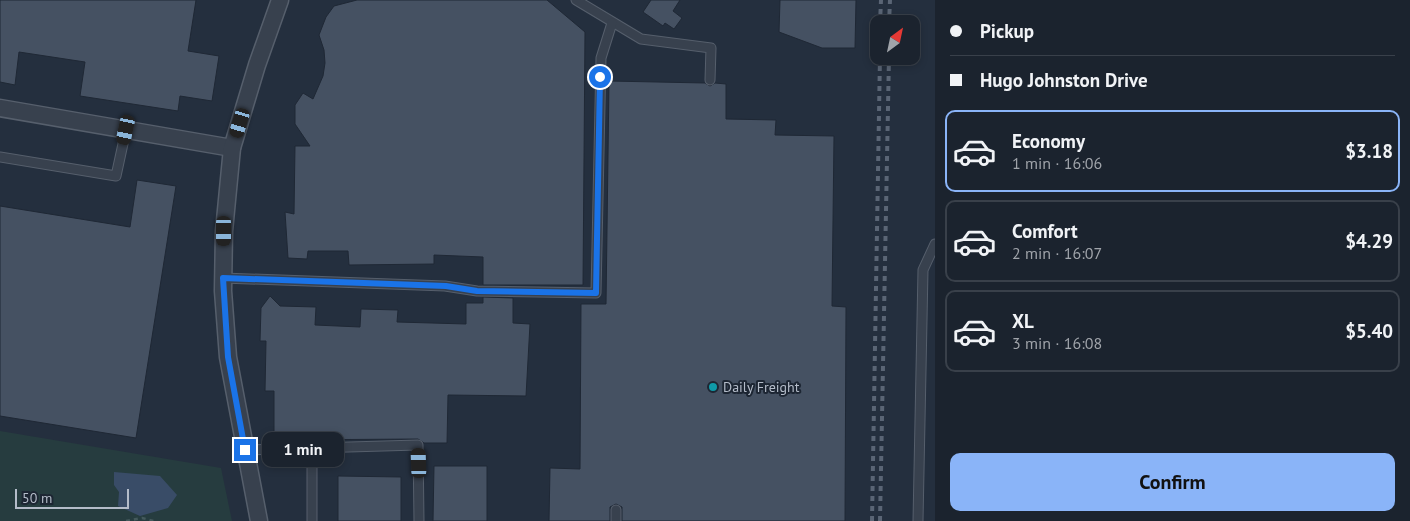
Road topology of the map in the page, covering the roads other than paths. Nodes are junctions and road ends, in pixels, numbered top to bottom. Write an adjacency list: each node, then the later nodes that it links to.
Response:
1 (280, 0): 7 (street)
2 (576, 0): 3 (lane)
3 (612, 23): 4 (lane); 10 (lane)
4 (710, 80)
5 (0, 108): 6 (street)
6 (126, 130): 7 (street); 8 (lane)
7 (232, 148): 10 (street)
8 (0, 157)
9 (935, 244): 18 (lane)
10 (223, 278): 12 (street)
11 (312, 448): 12 (lane); 15 (lane); 16 (lane)
12 (245, 450): 14 (street)
13 (616, 510): 17 (lane)
14 (259, 521)
15 (312, 521)
16 (419, 521)
17 (616, 521)
18 (918, 521)

